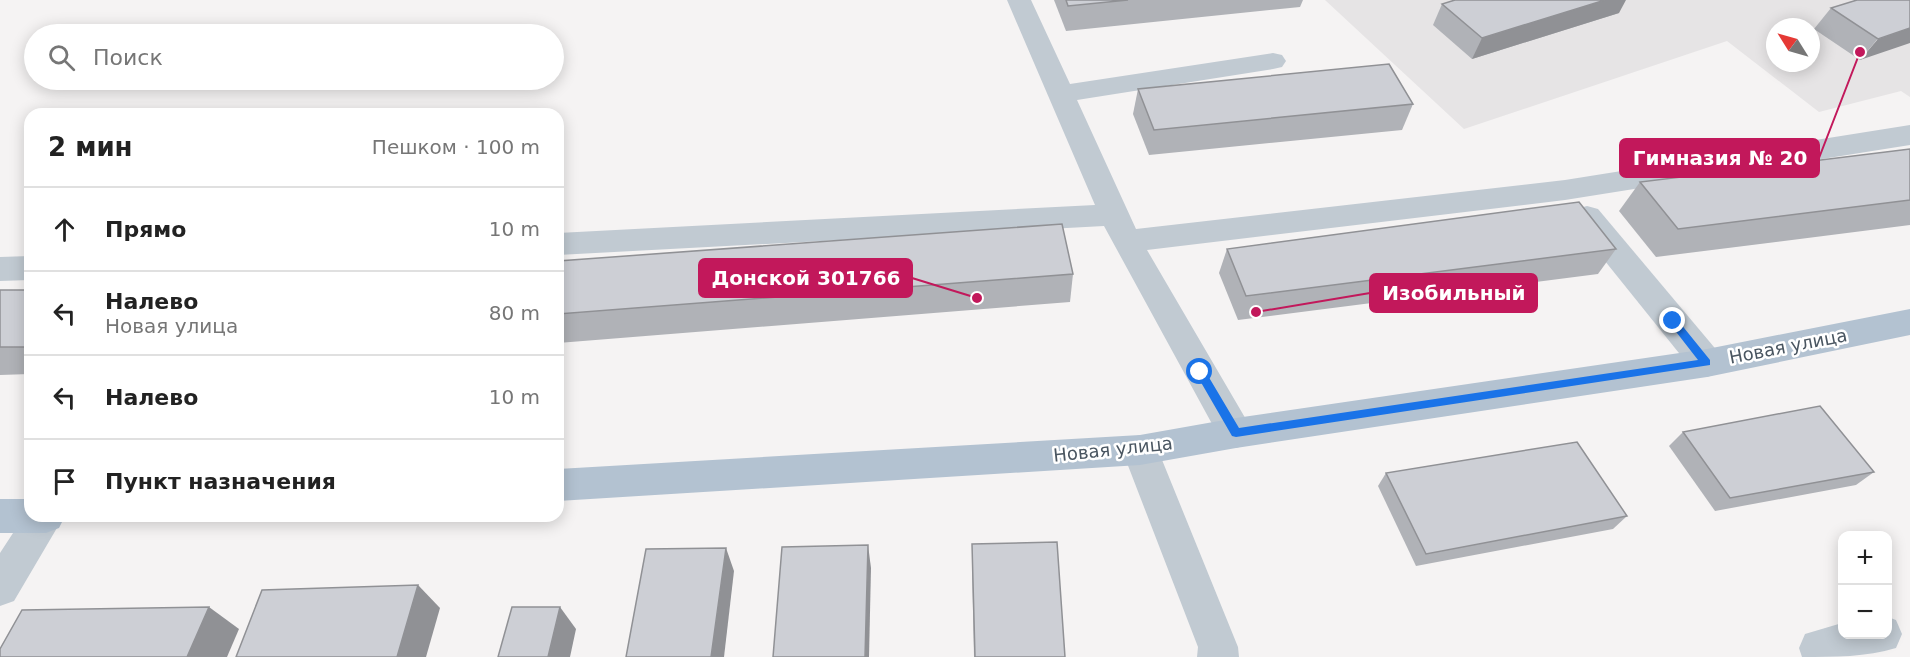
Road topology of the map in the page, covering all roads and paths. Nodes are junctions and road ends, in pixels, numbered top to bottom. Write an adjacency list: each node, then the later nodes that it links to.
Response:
1 (1018, 0): 3 (street)
2 (1273, 61): 3 (street)
3 (1061, 94): 6 (street)
4 (1910, 135): 5 (street)
5 (1565, 190): 6 (street); 11 (street)
6 (1120, 228): 7 (street); 12 (street)
7 (564, 244)
8 (24, 268): 9 (street)
9 (0, 269)
10 (1910, 322): 11 (main road, Новая улица)
11 (1707, 363): 12 (main road, Новая улица)
12 (1236, 433): 13 (main road, Новая улица)
13 (1140, 450): 14 (main road, Новая улица); 23 (street)
14 (564, 485)
15 (0, 516): 16 (main road)
16 (24, 516)
17 (42, 522): 18 (street)
18 (0, 588)
19 (1910, 628): 20 (street)
20 (1892, 632)
21 (1860, 639): 22 (street)
22 (1819, 648)
23 (1218, 657)

